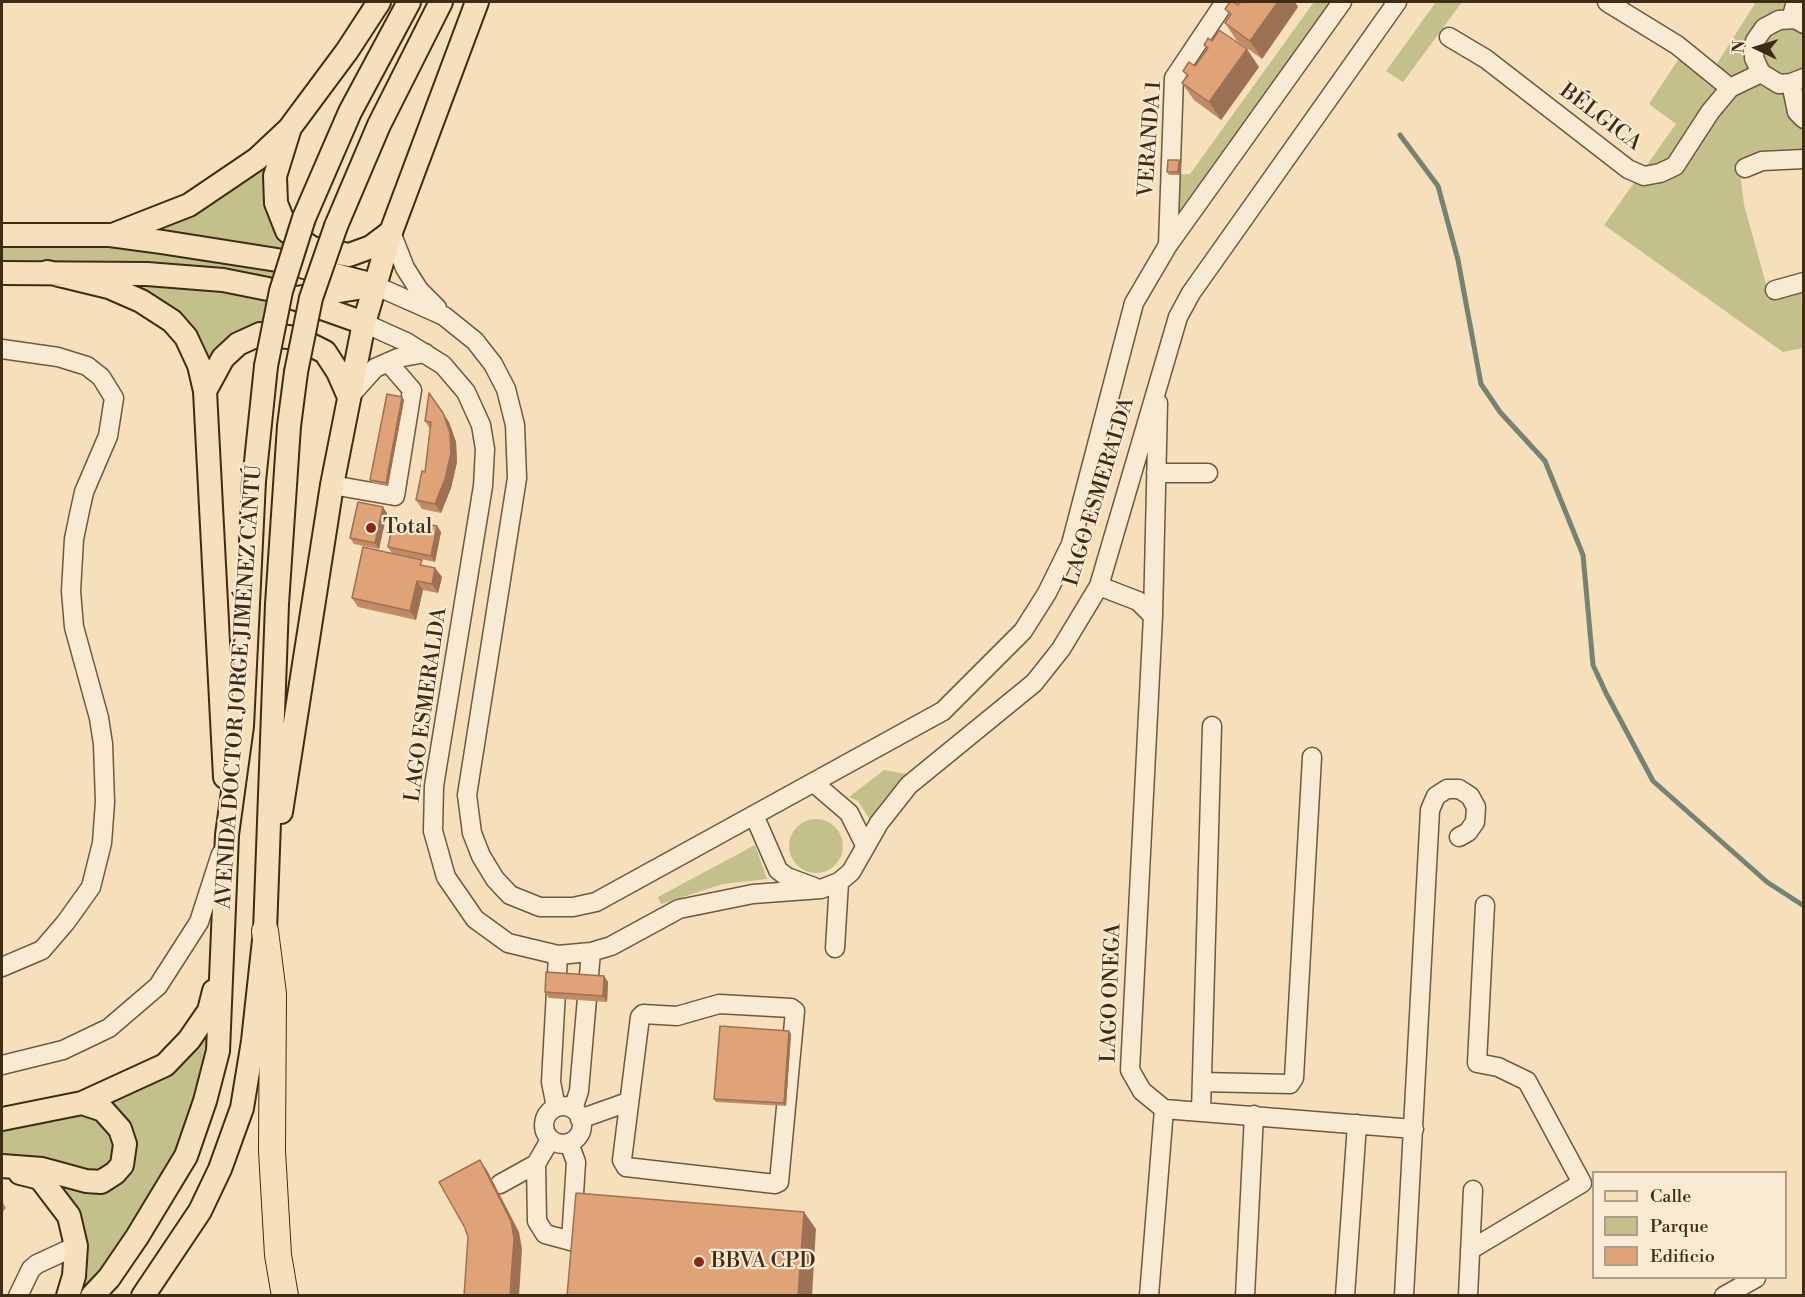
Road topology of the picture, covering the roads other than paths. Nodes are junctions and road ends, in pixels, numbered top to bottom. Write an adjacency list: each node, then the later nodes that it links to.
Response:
1 (379, 2): 16 (main road)
2 (410, 2): 46 (main road, AVENIDA DOCTOR JORGE JIMÉNEZ CANTÚ, bridge)
3 (441, 2): 52 (main road, AVENIDA DOCTOR JORGE JIMÉNEZ CANTÚ, bridge)
4 (477, 2): 19 (main road)
5 (1341, 2): 22 (street, LAGO ESMERALDA)
6 (1396, 2): 34 (street, LAGO ESMERALDA)
7 (1607, 2): 14 (street)
8 (1796, 2): 10 (street)
9 (1216, 5): 22 (street, VERANDA 1)
10 (1797, 21): 12 (street)
11 (1449, 37): 14 (street, BÉLGICA)
12 (1761, 73): 13 (street); 14 (street)
13 (1797, 81): 15 (street)
14 (1730, 88)
15 (1803, 119)
16 (290, 129): 19 (main road); 21 (main road)
17 (1803, 159): 18 (street)
18 (1745, 168)
19 (391, 232): 26 (main road); 29 (street)
20 (2, 234): 21 (main road)
21 (110, 235): 26 (main road)
22 (1168, 245): 44 (street, LAGO ESMERALDA)
23 (2, 273): 24 (main road)
24 (47, 273): 28 (main road); 35 (main road)
25 (1803, 282): 27 (street)
26 (374, 285): 28 (main road); 29 (street, LAGO ESMERALDA); 30 (main road)
27 (1774, 290)
28 (294, 298): 30 (main road)
29 (444, 316): 45 (street, LAGO ESMERALDA)
30 (364, 323): 32 (street, LAGO ESMERALDA); 36 (main road)
31 (2, 349): 60 (street)
32 (425, 353): 33 (street); 58 (street, LAGO ESMERALDA)
33 (388, 362): 36 (street); 39 (street)
34 (1159, 374): 37 (street, LAGO ONEGA); 40 (street, LAGO ESMERALDA)
35 (205, 391): 36 (main road); 46 (main road)
36 (349, 397): 39 (main road)
37 (1156, 473): 38 (street); 41 (street, LAGO ONEGA)
38 (1208, 473)
39 (332, 485): 52 (main road)
40 (1099, 586): 41 (street); 48 (street, LAGO ESMERALDA)
41 (1153, 615): 65 (street, LAGO ONEGA)
42 (1212, 726): 62 (street)
43 (1312, 757): 62 (street)
44 (814, 783): 45 (street, LAGO ESMERALDA); 48 (street)
45 (754, 815): 49 (street)
46 (227, 835): 59 (main road, AVENIDA DOCTOR JORGE JIMÉNEZ CANTÚ); 61 (street)
47 (1459, 837): 71 (street)
48 (865, 845): 50 (street, LAGO ESMERALDA)
49 (778, 870): 51 (street); 53 (street)
50 (840, 882): 51 (street, LAGO ESMERALDA); 56 (street)
51 (821, 889): 53 (street, LAGO ESMERALDA)
52 (268, 890): 55 (main road, AVENIDA DOCTOR JORGE JIMÉNEZ CANTÚ)
53 (772, 892): 57 (street, LAGO ESMERALDA)
54 (1485, 905): 79 (street)
55 (265, 931): 84 (main road, AVENIDA DOCTOR JORGE JIMÉNEZ CANTÚ); 85 (highway)
56 (835, 948)
57 (591, 952): 58 (street, LAGO ESMERALDA); 67 (street)
58 (558, 955): 67 (street)
59 (222, 958): 64 (main road); 83 (main road, AVENIDA DOCTOR JORGE JIMÉNEZ CANTÚ)
60 (2, 967)
61 (2, 1065)
62 (1202, 1082): 66 (street)
63 (628, 1102): 63 (street); 67 (street)
64 (82, 1103): 69 (main road); 75 (main road)
65 (1164, 1108): 66 (street); 86 (street)
66 (1201, 1111): 68 (street)
67 (570, 1112): 72 (street); 73 (street)
68 (1254, 1115): 70 (street); 87 (street)
69 (2, 1119)
70 (1357, 1124): 71 (street); 88 (street)
71 (1414, 1129): 89 (street)
72 (550, 1140): 73 (street); 74 (street)
73 (569, 1143): 74 (street)
74 (536, 1164): 76 (street)
75 (2, 1167): 78 (main road)
76 (500, 1184)
77 (1473, 1190): 79 (street)
78 (76, 1246): 81 (street); 82 (main road)
79 (1470, 1250): 90 (street)
80 (1753, 1279): 91 (street)
81 (18, 1296)
82 (68, 1296)
83 (92, 1296)
84 (143, 1296)
85 (285, 1296)
86 (1149, 1296)
87 (1245, 1296)
88 (1345, 1296)
89 (1404, 1296)
90 (1468, 1296)
91 (1724, 1296)

